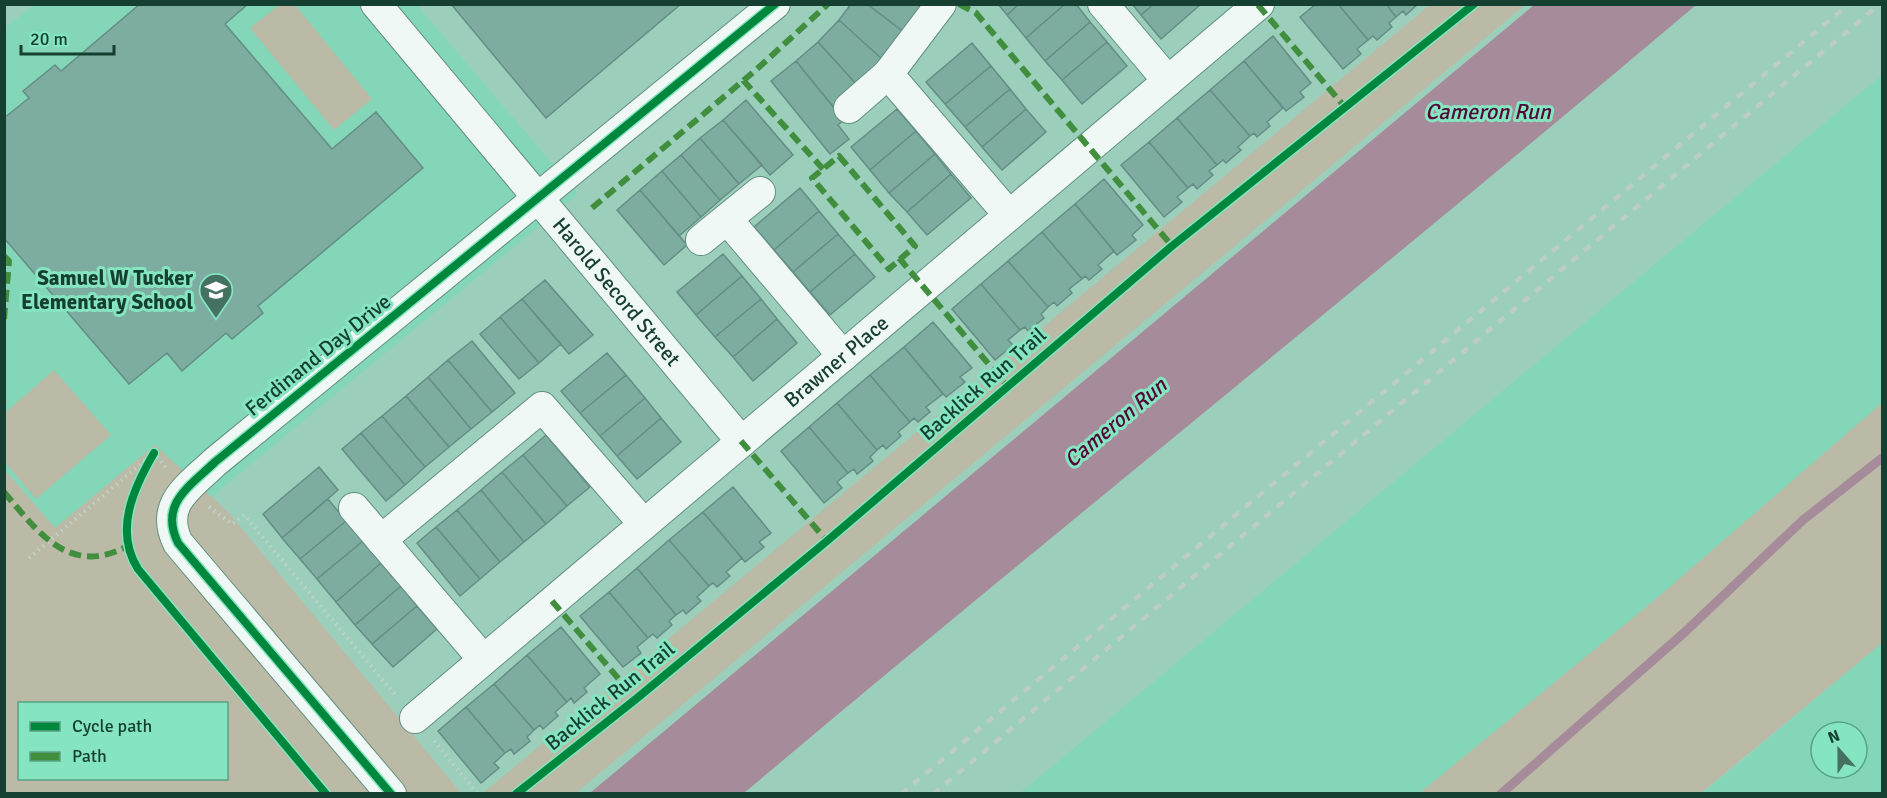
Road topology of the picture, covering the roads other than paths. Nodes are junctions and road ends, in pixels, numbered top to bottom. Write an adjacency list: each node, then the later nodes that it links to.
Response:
1 (376, 4): 10 (street, Harold Secord Street)
2 (775, 4): 10 (street, Ferdinand Day Drive)
3 (941, 4): 6 (street)
4 (1103, 4): 7 (street)
5 (1258, 4): 7 (street, Brawner Place)
6 (888, 74): 8 (street); 11 (street)
7 (1168, 81): 11 (street, Brawner Place)
8 (849, 108)
9 (760, 192): 12 (street)
10 (538, 199): 15 (street, Harold Secord Street); 21 (street, Ferdinand Day Drive)
11 (1009, 215): 14 (street, Brawner Place)
12 (727, 219): 13 (street); 14 (street)
13 (701, 240)
14 (843, 356): 15 (street, Brawner Place)
15 (741, 441): 17 (street, Brawner Place)
16 (354, 508): 18 (street)
17 (644, 524): 18 (street); 19 (street, Brawner Place)
18 (381, 540): 19 (street)
19 (483, 659): 20 (street, Brawner Place)
20 (415, 718)
21 (391, 794)

